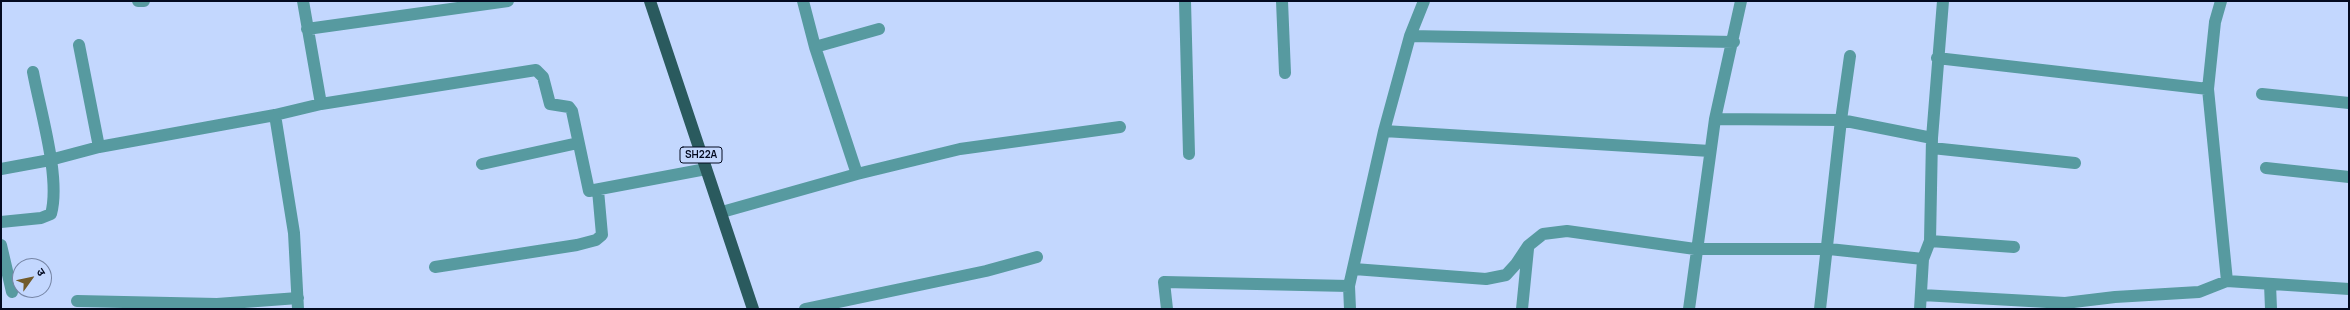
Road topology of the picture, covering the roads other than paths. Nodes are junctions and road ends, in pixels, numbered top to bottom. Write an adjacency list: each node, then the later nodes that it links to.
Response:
1 (138, 1): 2 (street)
2 (144, 1)
3 (303, 1): 13 (street)
4 (508, 1): 13 (street)
5 (650, 1): 42 (main road, SH22A)
6 (803, 1): 18 (street)
7 (1186, 1): 36 (street)
8 (1282, 1): 22 (street)
9 (1424, 1): 15 (street)
10 (1741, 1): 16 (street)
11 (1943, 1): 20 (street)
12 (2222, 1): 23 (street)
13 (307, 29): 26 (street)
14 (879, 29): 18 (street)
15 (1410, 36): 16 (street); 31 (street)
16 (1734, 42): 28 (street)
17 (79, 45): 34 (street)
18 (815, 47): 43 (street)
19 (1850, 56): 29 (street)
20 (1937, 58): 23 (street); 33 (street)
21 (33, 72): 37 (street)
22 (1285, 73)
23 (2208, 89): 58 (street)
24 (2262, 94): 25 (street)
25 (2349, 103)
26 (321, 104): 27 (street); 32 (street)
27 (276, 115): 34 (street); 65 (street)
28 (1715, 119): 29 (street); 35 (street)
29 (1841, 120): 33 (street); 53 (street)
30 (1120, 127): 43 (street)
31 (1384, 131): 35 (street); 57 (street)
32 (578, 143): 39 (street); 45 (street)
33 (1932, 143): 38 (street); 48 (street)
34 (99, 147): 37 (street)
35 (1710, 150): 52 (street)
36 (1189, 154)
37 (50, 160): 41 (street); 47 (street)
38 (2075, 163)
39 (482, 164)
40 (2266, 168): 44 (street)
41 (1, 169)
42 (706, 169): 45 (street); 46 (main road, SH22A)
43 (857, 174): 46 (street)
44 (2349, 177)
45 (598, 190): 56 (street)
46 (722, 212): 67 (main road, SH22A)
47 (1, 222)
48 (1930, 241): 51 (street); 55 (street)
49 (1, 245): 62 (street)
50 (1528, 246): 52 (street); 57 (street); 71 (street)
51 (2014, 247)
52 (1696, 249): 53 (street); 72 (street)
53 (1828, 249): 55 (street); 73 (street)
54 (1037, 257): 68 (street)
55 (1922, 259): 63 (street)
56 (435, 266)
57 (1354, 269): 60 (street)
58 (2227, 281): 59 (street); 66 (street)
59 (2270, 284): 61 (street); 75 (street)
60 (1349, 286): 69 (street); 70 (street)
61 (2349, 289)
62 (12, 292)
63 (1922, 295): 66 (street); 74 (street)
64 (77, 300): 65 (street)
65 (298, 303)
66 (2065, 306)
67 (753, 309)
68 (805, 309)
69 (1167, 309)
70 (1350, 309)
71 (1522, 309)
72 (1689, 309)
73 (1820, 309)
74 (1920, 309)
75 (2271, 309)

